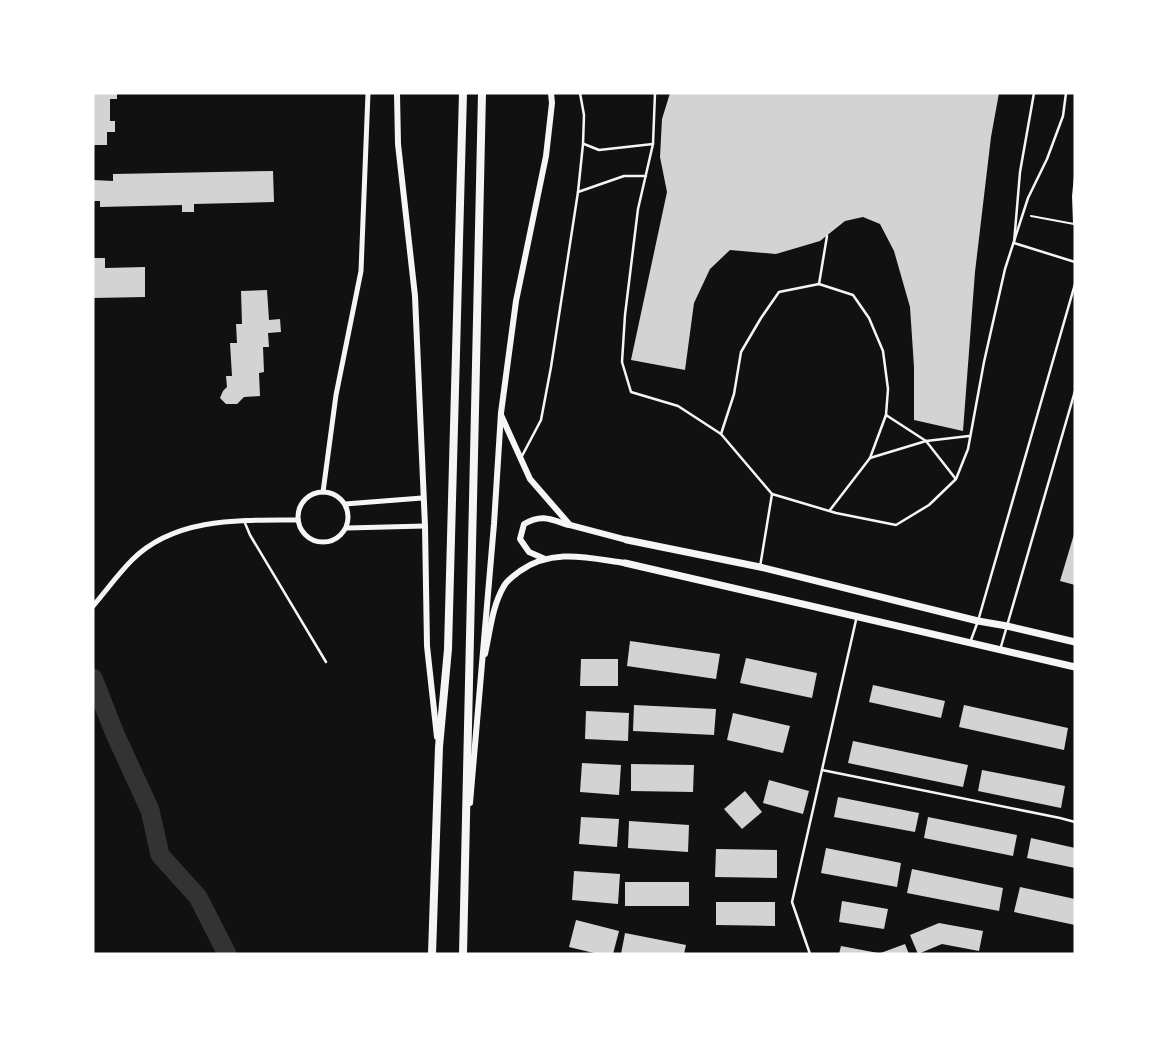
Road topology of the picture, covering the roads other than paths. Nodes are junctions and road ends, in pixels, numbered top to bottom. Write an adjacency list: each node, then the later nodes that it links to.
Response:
1 (368, 93): 28 (street)
2 (397, 93): 30 (street)
3 (463, 93): 52 (highway)
4 (482, 93): 55 (highway)
5 (551, 93): 20 (street)
6 (580, 93): 10 (lane)
7 (655, 93): 11 (lane)
8 (1034, 93): 15 (lane)
9 (1066, 93): 15 (lane)
10 (583, 144): 11 (lane); 13 (lane)
11 (653, 144): 12 (lane)
12 (646, 176): 13 (lane); 22 (lane)
13 (578, 192): 26 (lane)
14 (827, 236): 17 (lane)
15 (1014, 243): 16 (lane); 23 (lane)
16 (1075, 262)
17 (819, 284): 21 (lane); 22 (lane)
18 (1075, 284): 44 (lane)
19 (1075, 391): 45 (lane)
20 (501, 413): 26 (street); 51 (street)
21 (886, 415): 24 (lane); 25 (lane)
22 (721, 434): 29 (lane)
23 (970, 436): 24 (lane); 27 (lane)
24 (926, 441): 25 (lane); 27 (lane)
25 (870, 458): 32 (lane)
26 (521, 459): 35 (street)
27 (956, 479): 32 (lane)
28 (323, 492): 31 (street); 34 (street)
29 (772, 494): 32 (lane); 41 (lane)
30 (422, 498): 31 (street); 36 (street)
31 (345, 504): 37 (street)
32 (829, 511)
33 (244, 520): 34 (street); 42 (street); 49 (lane)
34 (298, 520): 37 (street)
35 (570, 525): 38 (street); 39 (street)
36 (425, 526): 37 (street); 52 (street)
37 (347, 528)
38 (627, 540): 41 (main road)
39 (545, 559): 40 (street); 51 (street)
40 (625, 563): 43 (main road)
41 (760, 567): 44 (main road)
42 (93, 607)
43 (856, 616): 47 (main road); 53 (lane)
44 (978, 621): 45 (main road); 47 (lane)
45 (1007, 626): 46 (main road); 48 (lane)
46 (1075, 642)
47 (970, 643): 48 (main road)
48 (1000, 650): 50 (main road)
49 (326, 662)
50 (1075, 667)
51 (479, 684): 55 (street)
52 (439, 747): 56 (highway)
53 (822, 770): 54 (lane); 58 (lane)
54 (1075, 822)
55 (465, 868): 57 (highway)
56 (432, 954)
57 (463, 954)
58 (810, 954)

